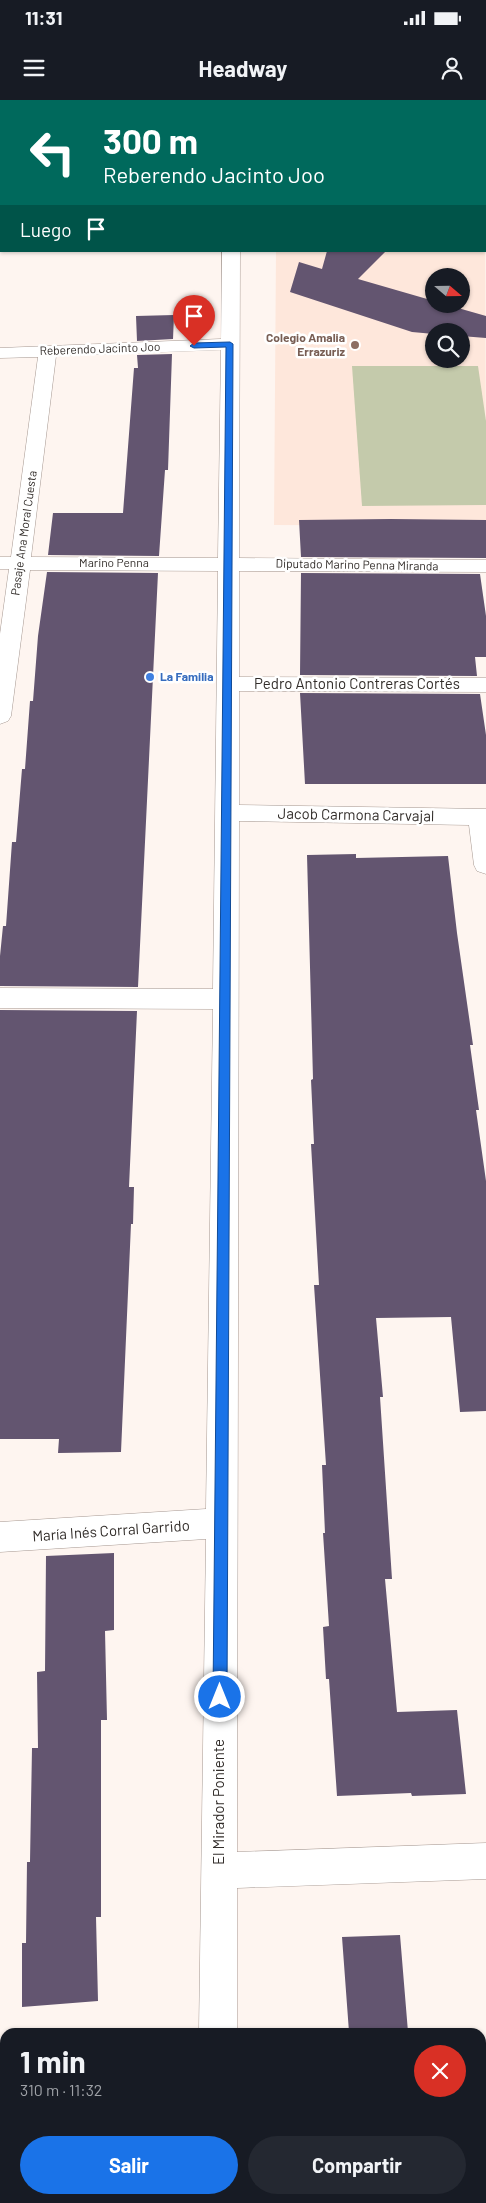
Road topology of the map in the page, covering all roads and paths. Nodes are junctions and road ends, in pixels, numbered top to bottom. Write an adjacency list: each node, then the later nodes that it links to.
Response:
1 (230, 252): 2 (street, El Mirador Poniente)
2 (230, 344): 3 (street, Reberendo Jacinto Joo); 6 (street, El Mirador Poniente)
3 (48, 351): 4 (street, Reberendo Jacinto Joo); 5 (street, Pasaje Ana Moral Cuesta)
4 (0, 353)
5 (10, 563): 6 (street, Marino Penna); 10 (street, Pasaje Ana Moral Cuesta)
6 (228, 563): 7 (street, Diputado Marino Penna Miranda); 8 (street, El Mirador Poniente)
7 (486, 566)
8 (227, 684): 9 (street, Pedro Antonio Contreras Cortés); 11 (street, El Mirador Poniente)
9 (486, 685)
10 (0, 716)
11 (227, 813): 12 (street, Jacob Carmona Carvajal); 15 (street, El Mirador Poniente)
12 (483, 817): 13 (street)
13 (486, 865)
14 (0, 998): 15 (street)
15 (225, 999): 16 (street, El Mirador Poniente)
16 (222, 1523): 17 (street, María Inés Corral Garrido); 19 (street, El Mirador Poniente)
17 (0, 1538)
18 (486, 1860): 19 (street)
19 (219, 1871): 20 (street, El Mirador Poniente)
20 (218, 2028)

